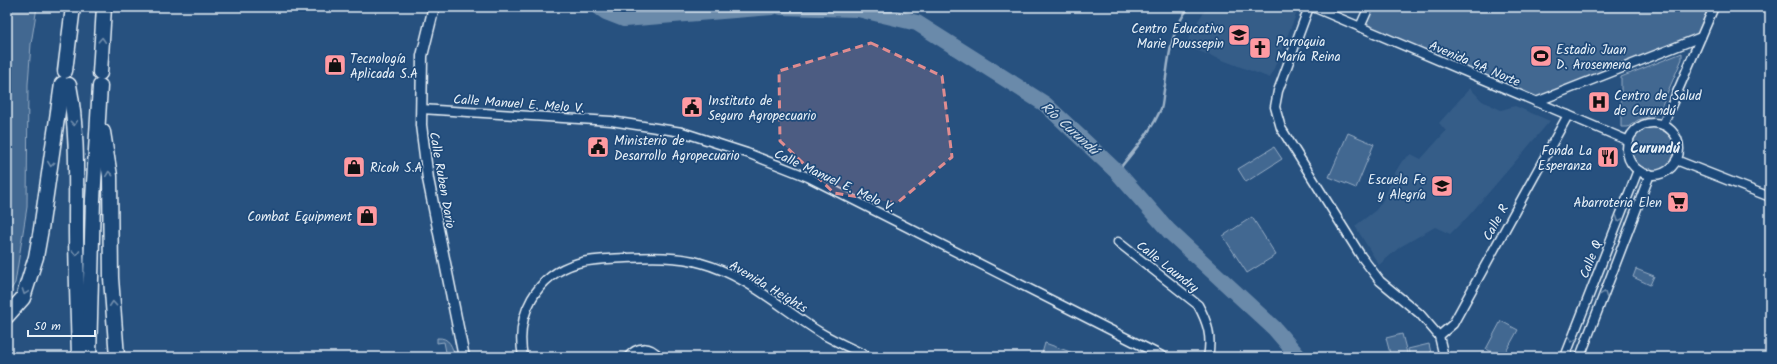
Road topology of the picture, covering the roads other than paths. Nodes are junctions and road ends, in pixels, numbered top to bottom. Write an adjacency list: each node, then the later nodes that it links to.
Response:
1 (73, 7): 10 (highway)
2 (104, 7): 12 (highway, one-way to 2)
3 (434, 7): 13 (street, Calle Ruben Dario)
4 (1309, 7): 23 (street)
5 (1313, 7): 8 (street, Avenida 4A Norte)
6 (1369, 7): 8 (street)
7 (1714, 7): 9 (street)
8 (1360, 27): 11 (street, Avenida 4A Norte)
9 (1700, 37): 11 (street); 15 (street)
10 (65, 80): 22 (highway, one-way to 22); 24 (highway, one-way to 24)
11 (1536, 102): 14 (street, Avenida 4A Norte)
12 (99, 105): 25 (highway); 26 (highway, one-way to 12)
13 (421, 109): 27 (street, Calle Ruben Dario); 32 (street, Calle Manuel E. Melo V.)
14 (1568, 115): 16 (street, Avenida 4A Norte); 23 (street, Calle R)
15 (1663, 125): 16 (street); 17 (street)
16 (1629, 141): 18 (street)
17 (1676, 160): 19 (street); 20 (street)
18 (1638, 170): 19 (street); 35 (street, Calle Q, one-way to 35)
19 (1650, 174): 36 (street, Calle Q, one-way to 19)
20 (1770, 198)
21 (1118, 242): 33 (street, Calle Laundry)
22 (7, 316)
23 (1439, 336): 34 (street)
24 (79, 357)
25 (89, 357)
26 (117, 357)
27 (464, 357)
28 (523, 357): 31 (street, Avenida Heights)
29 (628, 357): 30 (street)
30 (659, 357)
31 (869, 357)
32 (1164, 357)
33 (1208, 357)
34 (1444, 357)
35 (1565, 357)
36 (1580, 357)

